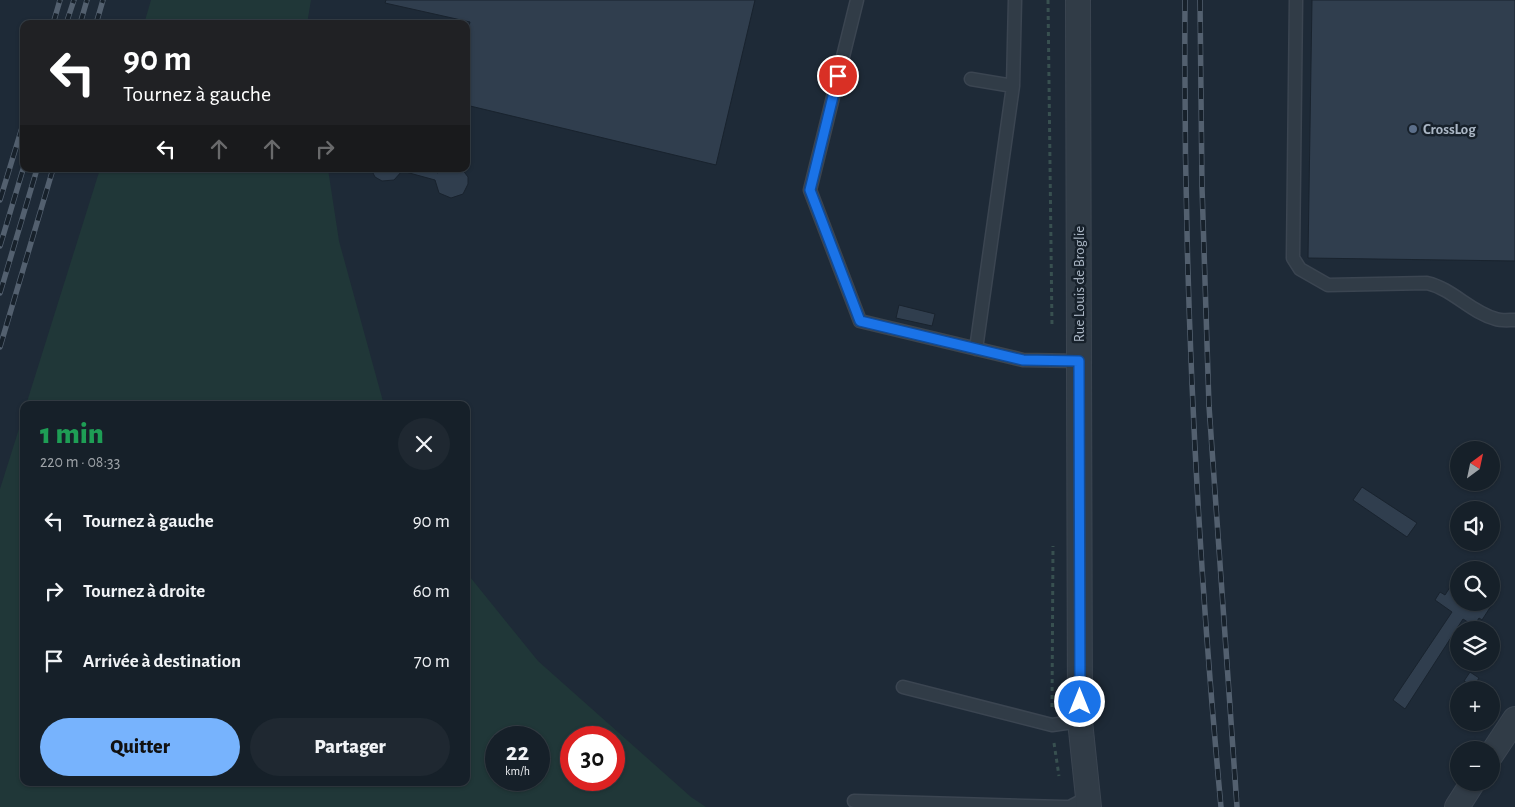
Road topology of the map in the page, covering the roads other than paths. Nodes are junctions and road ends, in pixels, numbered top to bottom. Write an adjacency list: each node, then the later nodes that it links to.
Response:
1 (857, 0): 8 (lane)
2 (1015, 0): 6 (lane)
3 (1078, 0): 9 (street, Rue Louis de Broglie)
4 (1296, 0): 7 (lane)
5 (971, 79): 6 (lane)
6 (1012, 86): 8 (lane)
7 (1515, 320)
8 (976, 349): 9 (lane)
9 (1079, 361): 12 (street, Rue Louis de Broglie)
10 (903, 687): 12 (lane)
11 (1515, 720): 13 (street)
12 (1080, 721): 16 (street, Rue Louis de Broglie)
13 (1500, 742)
14 (1467, 791): 18 (street)
15 (854, 801): 17 (lane)
16 (1088, 803): 17 (lane)
17 (1063, 807)
18 (1457, 807)

